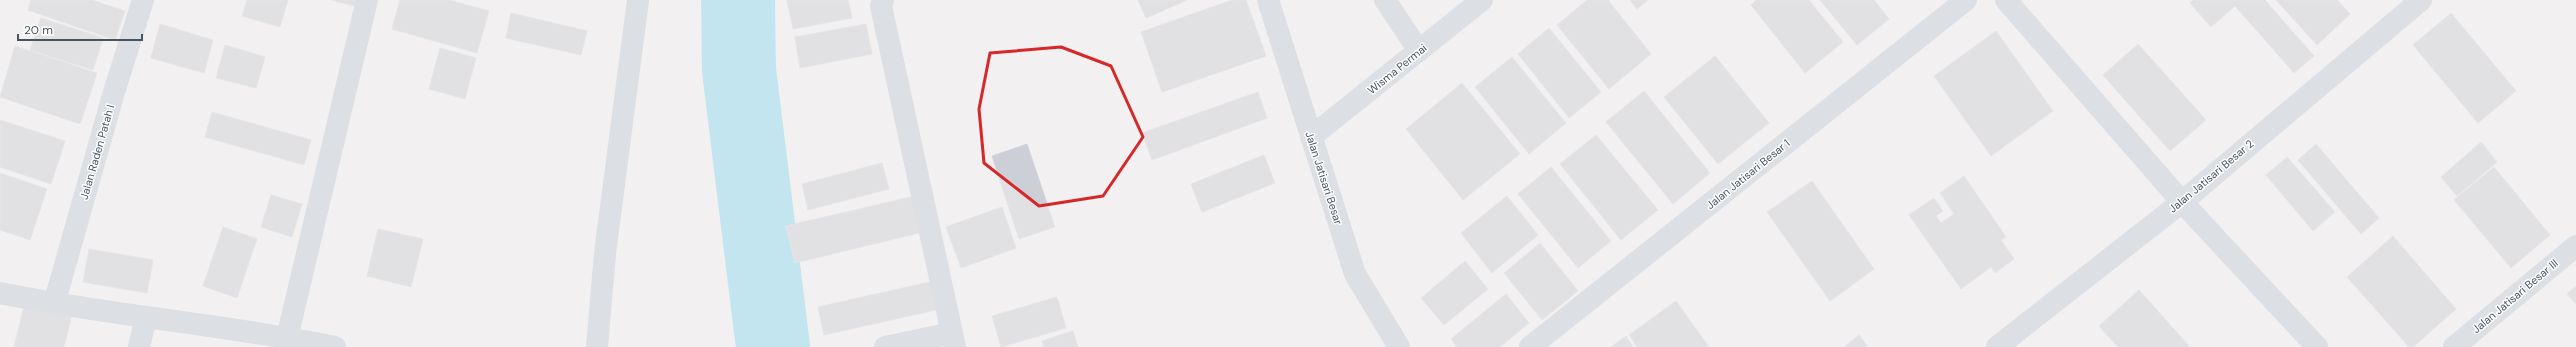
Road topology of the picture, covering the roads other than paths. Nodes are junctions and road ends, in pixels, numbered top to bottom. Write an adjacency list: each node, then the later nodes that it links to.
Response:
1 (143, 0): 16 (street, Jalan Raden Patah I)
2 (366, 0): 18 (street)
3 (638, 0): 22 (street)
4 (883, 0): 19 (street)
5 (1268, 0): 12 (street, Jalan Jatisari Besar)
6 (1385, 0): 11 (street)
7 (1482, 0): 11 (street, Wisma Permai)
8 (1966, 0): 25 (street, Jalan Jatisari Besar 1)
9 (2006, 0): 13 (street)
10 (2422, 0): 13 (street, Jalan Jatisari Besar 2)
11 (1419, 51): 12 (street, Wisma Permai)
12 (1311, 137): 24 (street, Jalan Jatisari Besar)
13 (2182, 202): 26 (street, Jalan Jatisari Besar 2); 27 (street)
14 (2576, 246): 28 (street, Jalan Jatisari Besar III)
15 (0, 293): 16 (street)
16 (54, 304): 17 (street)
17 (146, 317): 18 (street); 21 (street)
18 (287, 338): 20 (street)
19 (953, 340): 23 (street)
20 (329, 346)
21 (139, 347)
22 (597, 347)
23 (885, 347)
24 (1400, 347)
25 (1530, 347)
26 (1997, 347)
27 (2317, 347)
28 (2454, 347)

